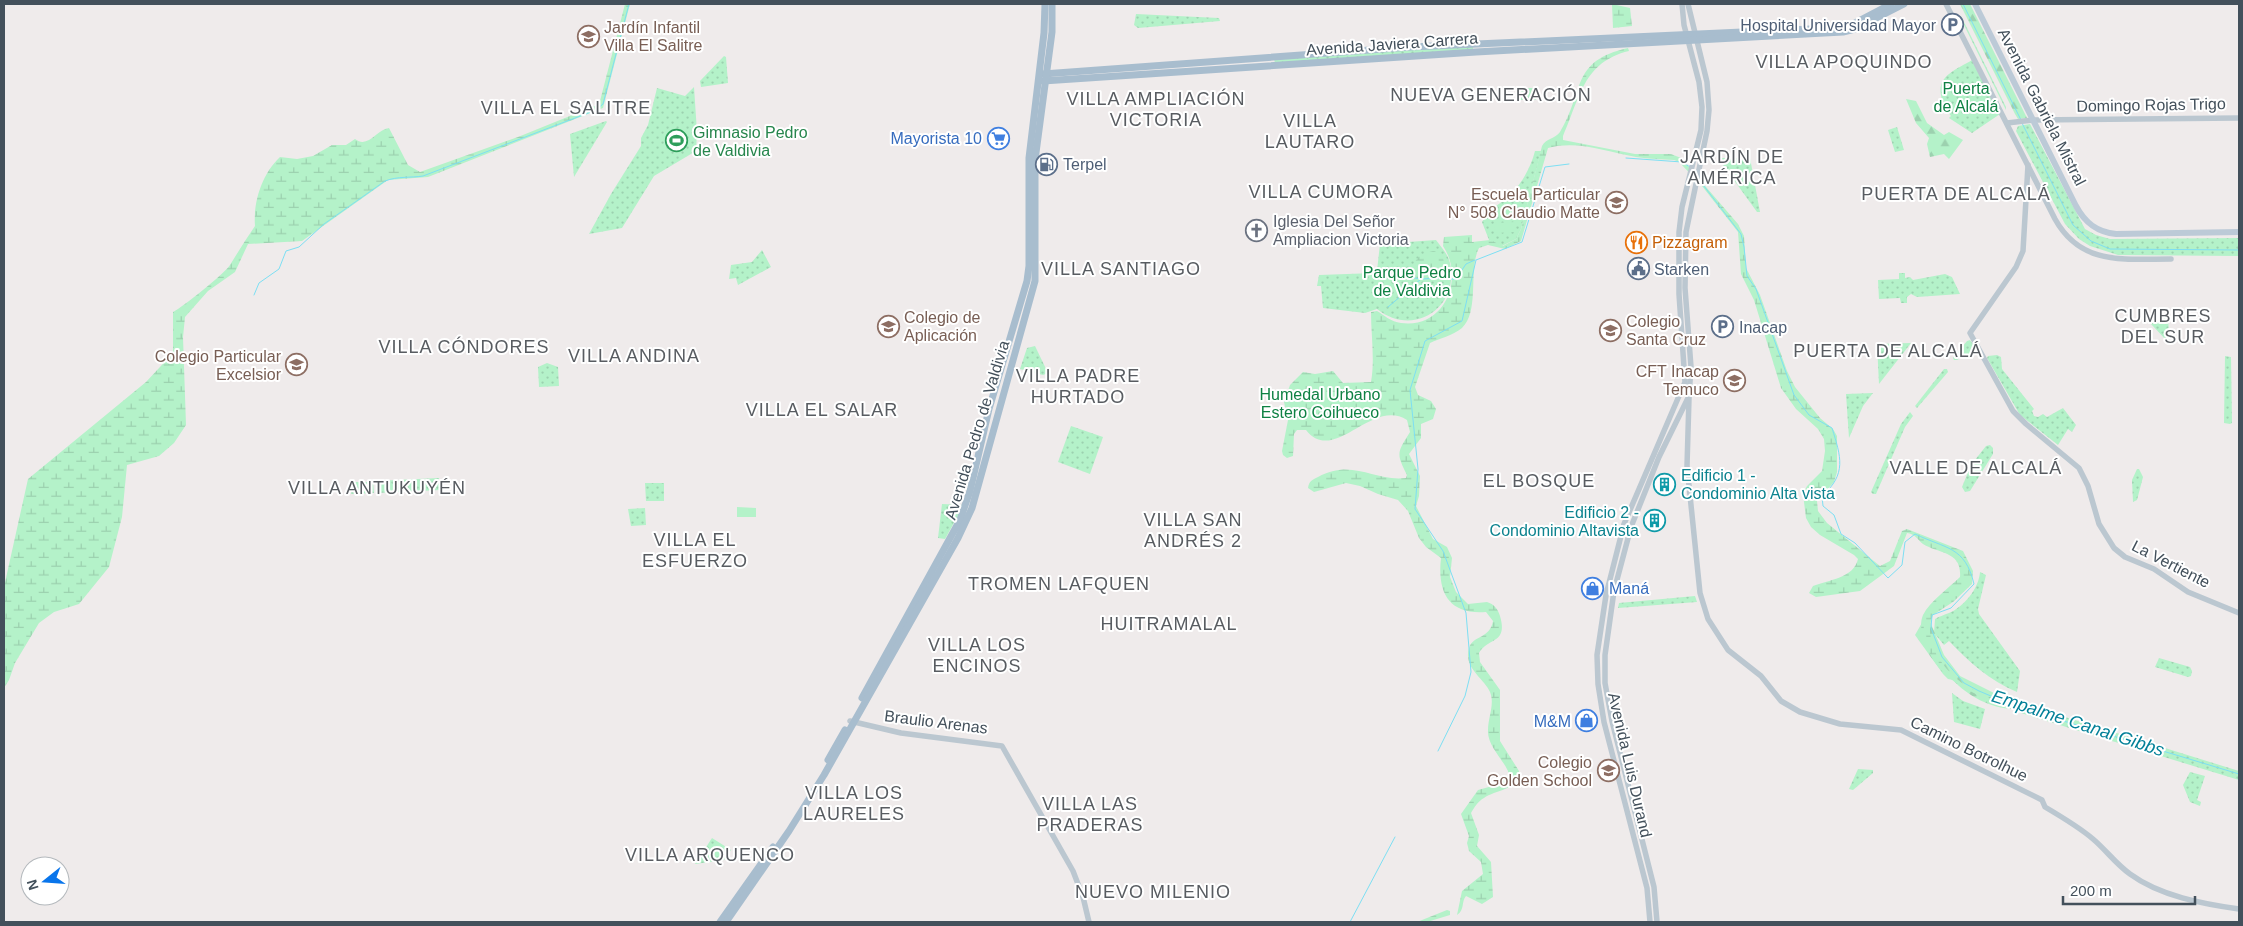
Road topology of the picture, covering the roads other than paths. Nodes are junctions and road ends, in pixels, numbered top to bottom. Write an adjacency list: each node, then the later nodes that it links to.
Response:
1 (1045, 4): 11 (main road, Avenida Pedro de Valdivia)
2 (1052, 4): 11 (main road, Avenida Pedro de Valdivia)
3 (1682, 4): 10 (street, Avenida Luis Durand)
4 (1688, 4): 10 (street, Avenida Luis Durand)
5 (1891, 4): 9 (main road, Avenida Javiera Carrera)
6 (1904, 4): 9 (main road, Avenida Javiera Carrera)
7 (1946, 4): 14 (street)
8 (1975, 4): 13 (main road, Avenida Gabriela Mistral)
9 (1748, 34): 10 (main road, Avenida Javiera Carrera)
10 (1691, 37): 11 (main road, Avenida Javiera Carrera); 15 (street, Avenida Luis Durand)
11 (1042, 77): 23 (main road, Avenida Pedro de Valdivia); 23 (main road, Avenida Pedro de Valdivia)
12 (2239, 118): 13 (street, Domingo Rojas Trigo)
13 (2031, 120): 14 (street, Domingo Rojas Trigo); 17 (main road, Avenida Gabriela Mistral)
14 (2007, 123): 16 (street)
15 (1702, 143): 19 (street, Avenida Luis Durand); 20 (street, Avenida Luis Durand)
16 (2028, 165): 18 (street); 22 (street, La Vertiente)
17 (2239, 232)
18 (2171, 259)
19 (1679, 294): 20 (street); 28 (street, Avenida Luis Durand)
20 (1686, 301): 21 (street, Avenida Luis Durand)
21 (1689, 396): 24 (street, Camino Botrolhue); 29 (street, Avenida Luis Durand)
22 (2239, 613)
23 (852, 722): 25 (main road, Avenida Pedro de Valdivia); 26 (main road, Avenida Pedro de Valdivia); 27 (street, Braulio Arenas)
24 (2239, 909)
25 (720, 922)
26 (726, 922)
27 (1090, 922)
28 (1650, 922)
29 (1658, 922)

